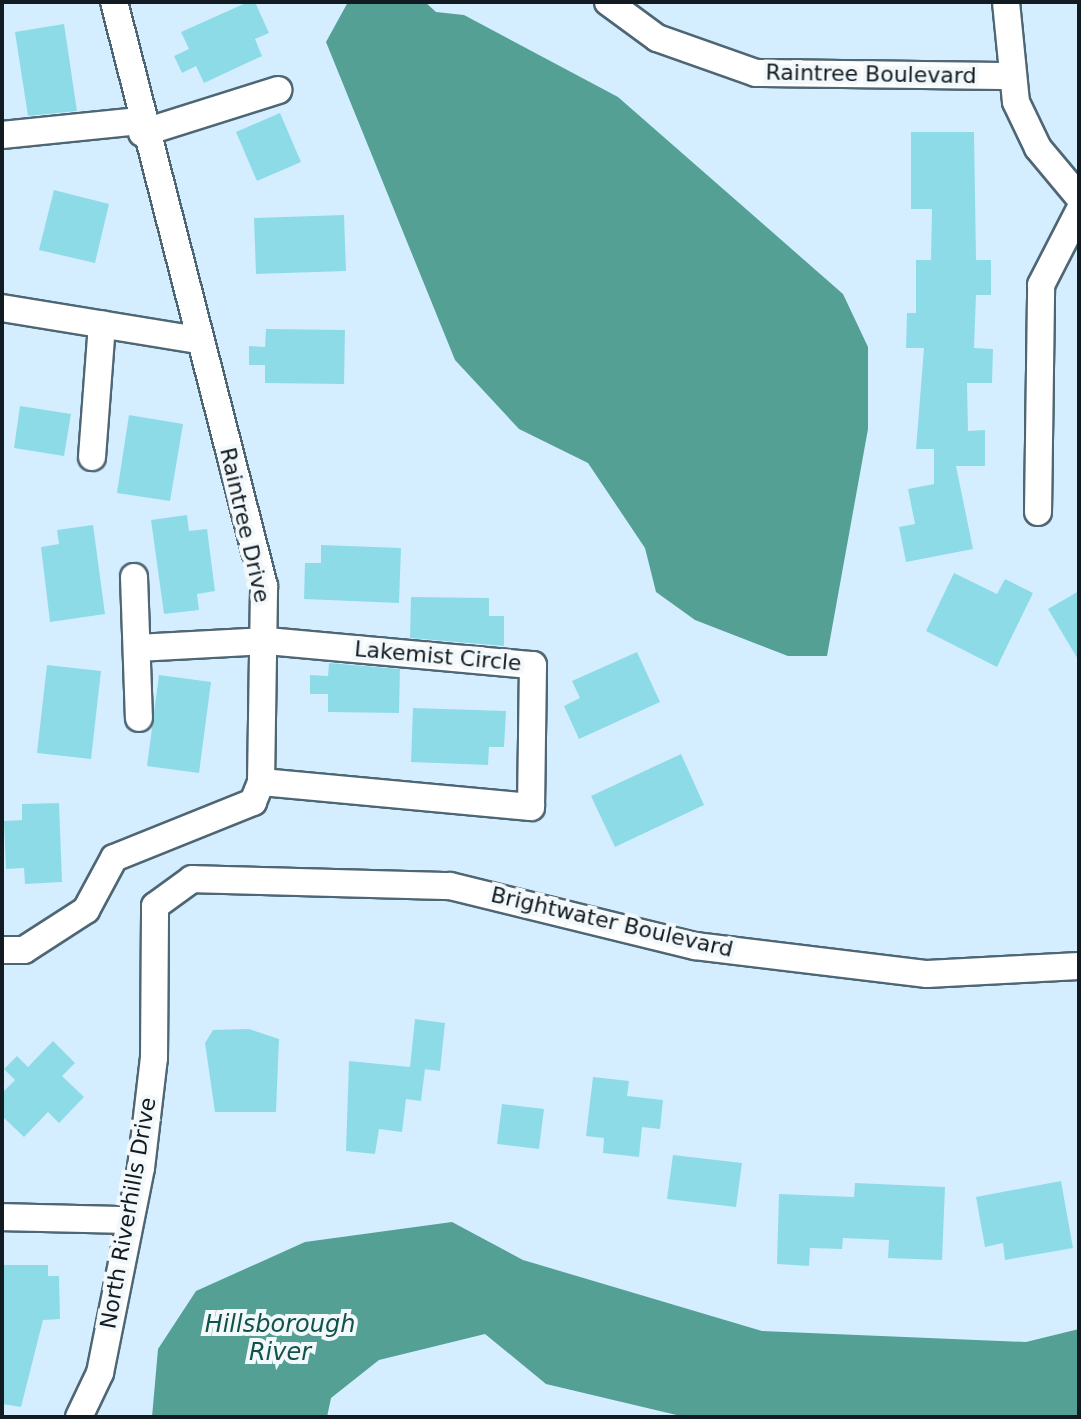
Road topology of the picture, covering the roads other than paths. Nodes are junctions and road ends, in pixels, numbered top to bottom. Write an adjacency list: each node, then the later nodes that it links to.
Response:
1 (114, 2): 6 (street, Raintree Drive)
2 (608, 2): 4 (street, Raintree Boulevard)
3 (1006, 2): 4 (street)
4 (1009, 76): 8 (street, Raintree Boulevard)
5 (278, 90): 6 (street)
6 (141, 127): 7 (street); 12 (street, Raintree Drive)
7 (2, 135)
8 (1079, 197)
9 (1079, 211): 14 (street)
10 (2, 308): 11 (street)
11 (102, 324): 12 (street); 13 (street)
12 (198, 340): 16 (street, Raintree Drive)
13 (92, 457)
14 (1038, 512)
15 (134, 577): 17 (street)
16 (267, 641): 17 (street); 19 (street, Raintree Drive); 19 (street, Lakemist Circle)
17 (137, 648): 18 (street)
18 (139, 718)
19 (261, 782): 21 (street)
20 (192, 879): 22 (street, Brightwater Boulevard); 24 (street, North Riverhills Drive)
21 (2, 950)
22 (1079, 966)
23 (2, 1217): 24 (street)
24 (127, 1220): 25 (street, North Riverhills Drive)
25 (79, 1417)

